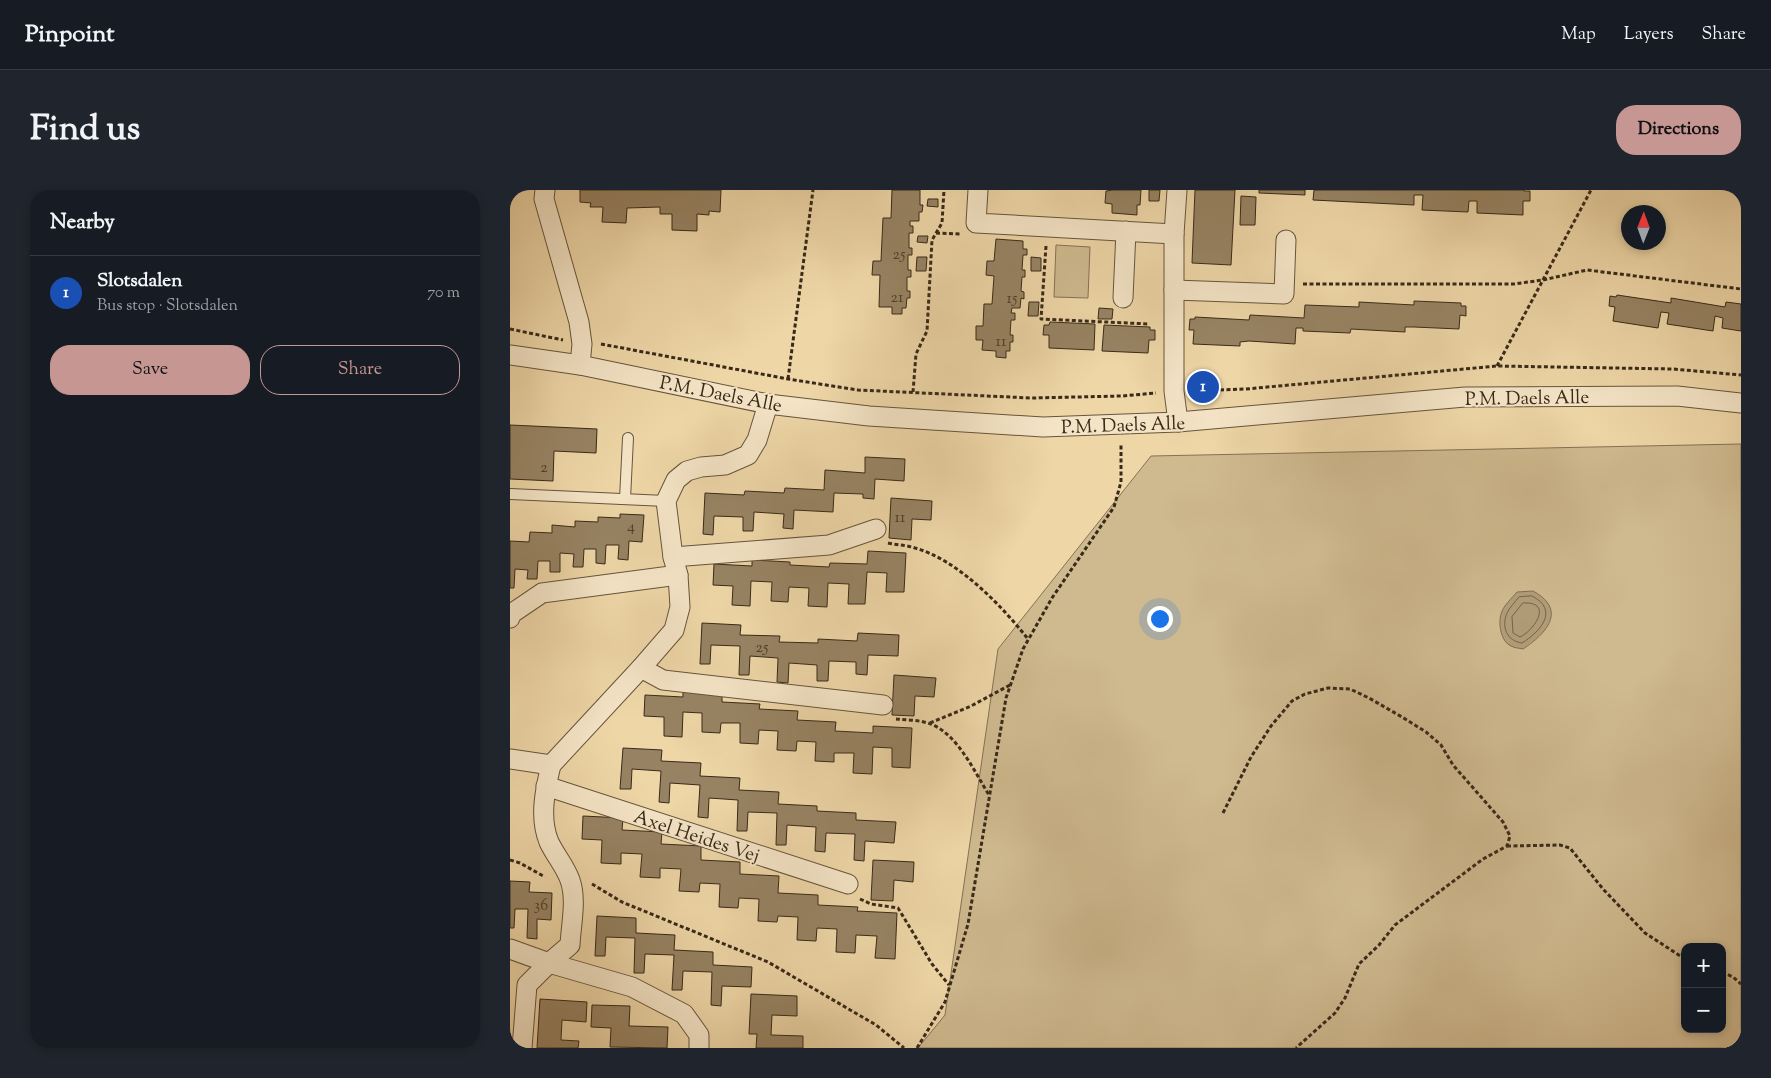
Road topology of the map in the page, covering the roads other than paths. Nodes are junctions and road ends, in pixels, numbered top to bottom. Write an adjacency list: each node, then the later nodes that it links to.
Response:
1 (545, 190): 10 (street)
2 (978, 190): 4 (street)
3 (1177, 190): 5 (street)
4 (1126, 232): 5 (street); 8 (street)
5 (1174, 234): 7 (street)
6 (1286, 240): 7 (street)
7 (1174, 290): 13 (street)
8 (1123, 298)
9 (510, 355): 10 (street, P.M. Daels Alle)
10 (580, 365): 12 (street, P.M. Daels Alle)
11 (1741, 403): 13 (street, P.M. Daels Alle)
12 (768, 404): 13 (street, P.M. Daels Alle); 17 (street)
13 (1178, 422)
14 (628, 438): 16 (lane)
15 (510, 494): 16 (lane)
16 (625, 499): 17 (lane)
17 (666, 501): 19 (street)
18 (876, 529): 19 (street)
19 (673, 557): 20 (street)
20 (678, 576): 21 (street); 22 (street)
21 (510, 618)
22 (641, 668): 23 (street); 25 (street)
23 (883, 705)
24 (510, 759): 25 (street)
25 (551, 766): 26 (street)
26 (546, 786): 27 (street, Axel Heides Vej); 29 (street)
27 (848, 884)
28 (510, 949): 29 (street)
29 (549, 963): 30 (street); 31 (street)
30 (522, 1048)
31 (699, 1048)

